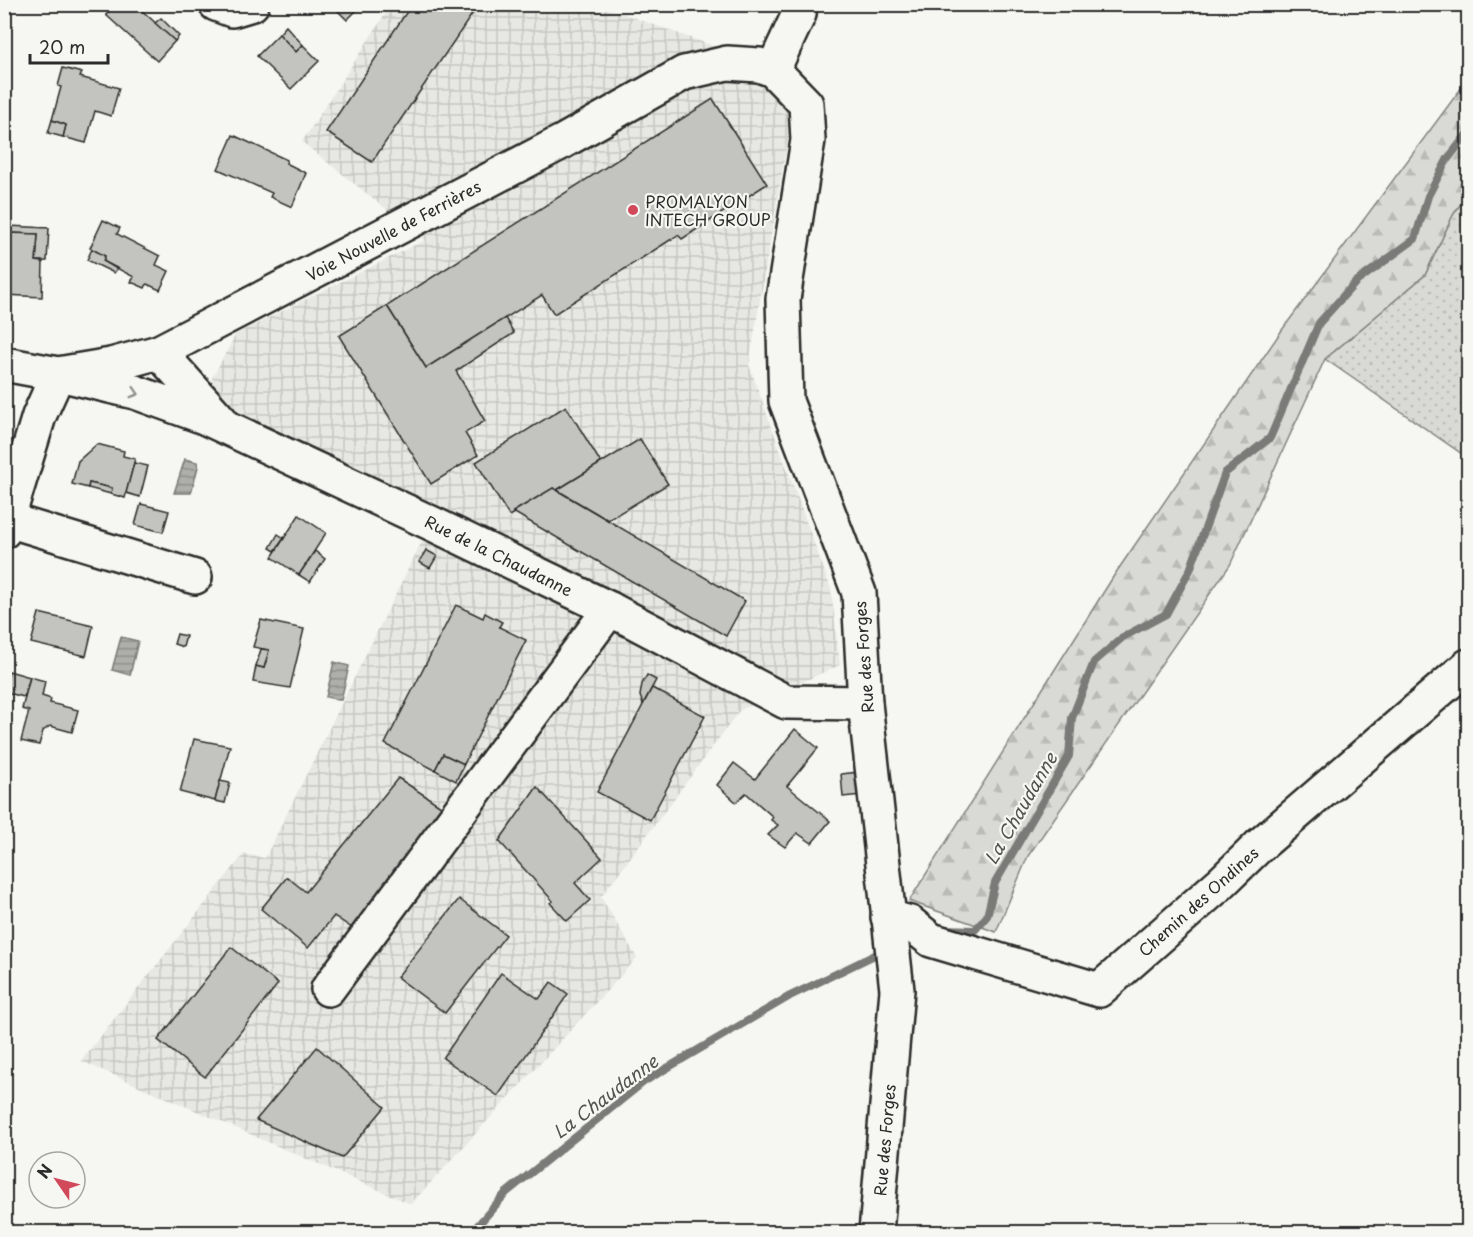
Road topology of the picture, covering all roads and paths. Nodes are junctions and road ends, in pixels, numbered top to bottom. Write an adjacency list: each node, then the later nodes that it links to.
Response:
1 (216, 4): 2 (street)
2 (252, 4)
3 (800, 4): 4 (street)
4 (773, 70): 5 (street, Voie Nouvelle de Ferrières); 13 (street, Rue des Forges)
5 (159, 352): 7 (street, Voie Nouvelle de Ferrières); 8 (street, Rue de la Chaudanne)
6 (4, 364): 7 (street, Voie Nouvelle de Ferrières)
7 (58, 374): 8 (street, one-way to 8); 9 (street)
8 (227, 428): 11 (street, Rue de la Chaudanne)
9 (6, 526): 10 (street)
10 (195, 577)
11 (610, 609): 13 (street, Rue de la Chaudanne); 15 (street)
12 (1468, 666): 14 (street, Chemin des Ondines)
13 (865, 703): 14 (street, Rue des Forges)
14 (905, 929): 16 (street, Rue des Forges)
15 (328, 989)
16 (876, 1233)

